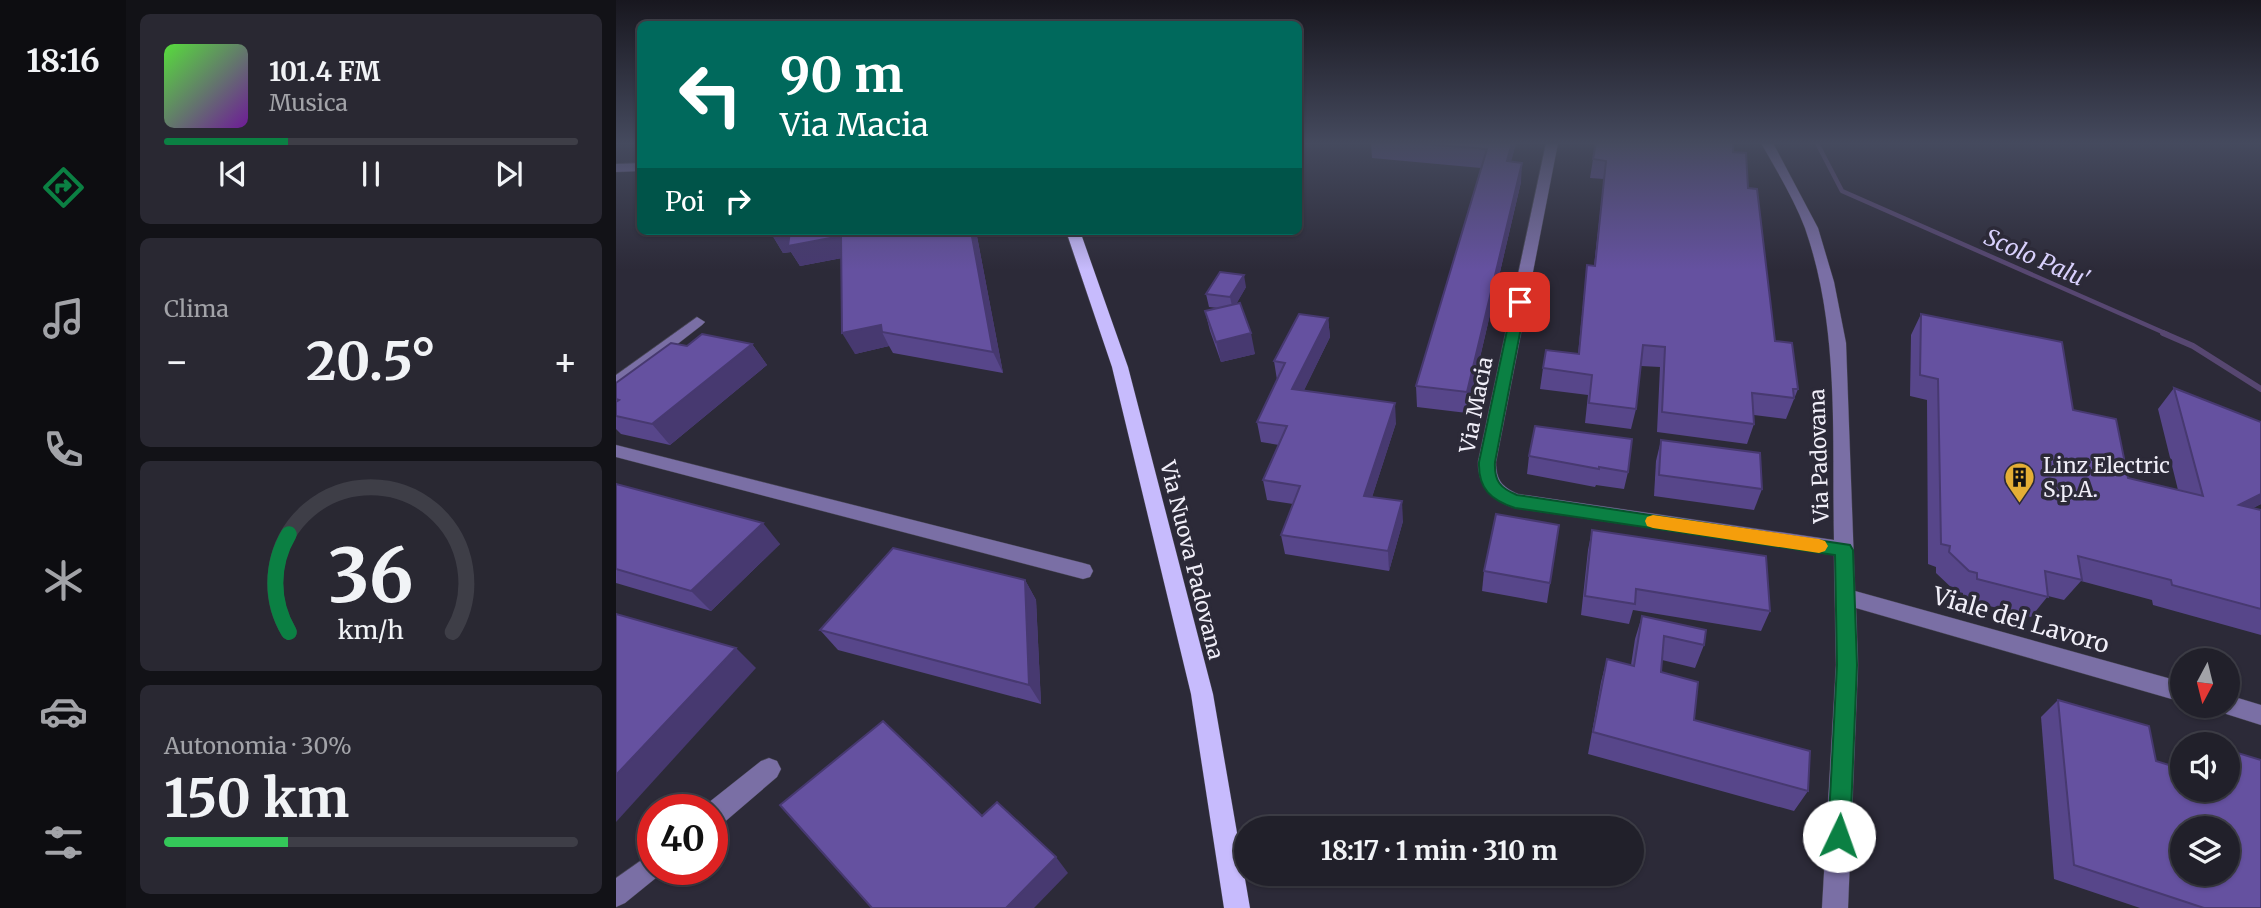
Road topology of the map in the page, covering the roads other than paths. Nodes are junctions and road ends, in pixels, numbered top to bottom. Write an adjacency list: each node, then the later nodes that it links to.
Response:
1 (1543, 185): 7 (street, Via Macia)
2 (1791, 185): 7 (street, Via Padovana)
3 (1074, 235): 17 (main road, Via Nuova Padovana)
4 (697, 323): 5 (street)
5 (616, 383)
6 (616, 451): 8 (street)
7 (1844, 550): 9 (street, Via Padovana)
8 (1083, 571)
9 (1845, 597): 10 (street, Viale del Lavoro); 18 (street, Via Padovana)
10 (2170, 689)
11 (2240, 709): 12 (street)
12 (2261, 715)
13 (769, 769): 14 (street)
14 (728, 803)
15 (637, 877): 16 (street)
16 (616, 894)
17 (1237, 908)
18 (1835, 908)

